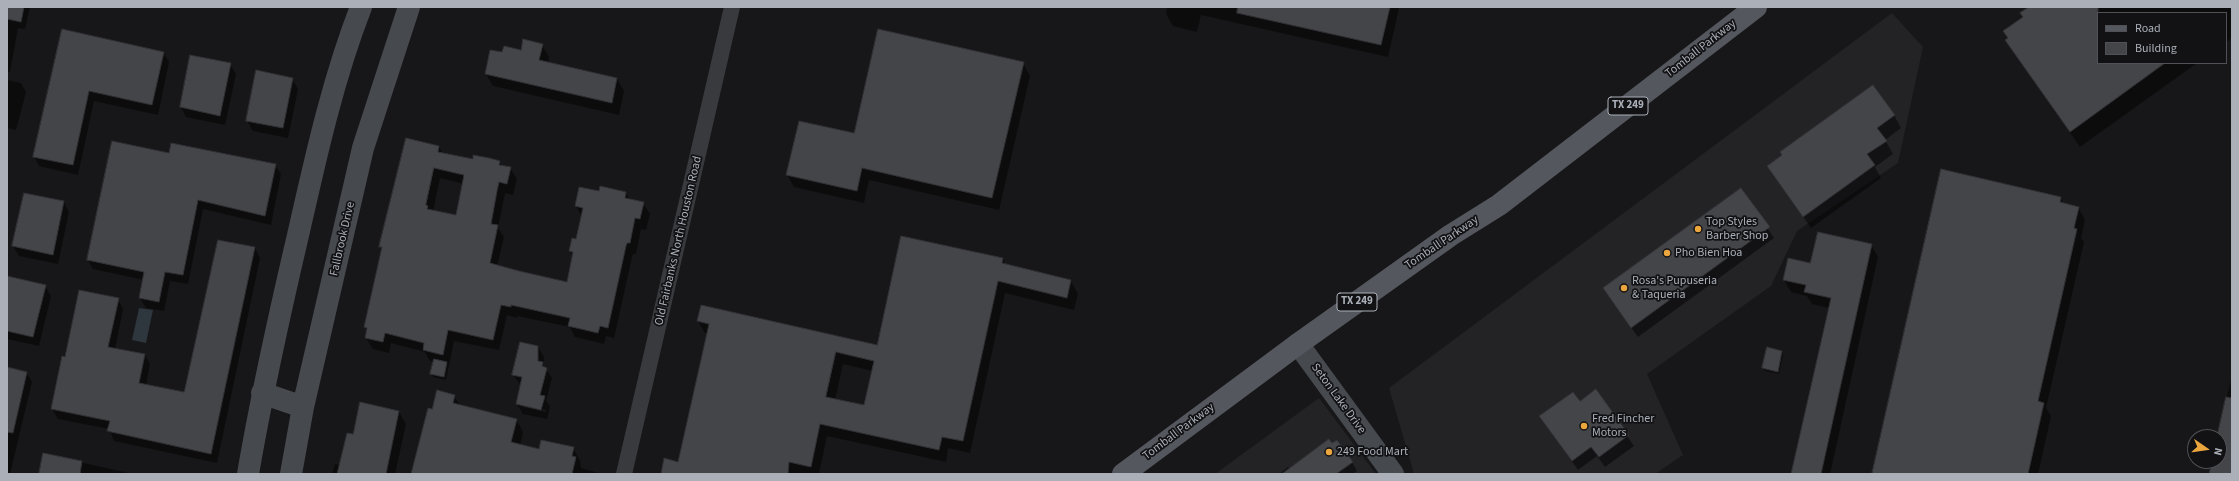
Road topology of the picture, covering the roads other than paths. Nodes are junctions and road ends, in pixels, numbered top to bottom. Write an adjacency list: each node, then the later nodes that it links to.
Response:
1 (362, 7): 6 (main road)
2 (409, 7): 7 (main road, Fallbrook Drive)
3 (732, 7): 10 (street, Old Fairbanks North Houston Road)
4 (1756, 7): 5 (main road, Tomball Parkway / TX 249)
5 (1298, 344): 11 (main road, Tomball Parkway / TX 249); 12 (main road, Seton Lake Drive)
6 (262, 393): 7 (main road); 8 (main road)
7 (303, 407): 9 (main road, Fallbrook Drive)
8 (248, 474)
9 (292, 474)
10 (624, 474)
11 (1123, 474)
12 (1393, 474)

